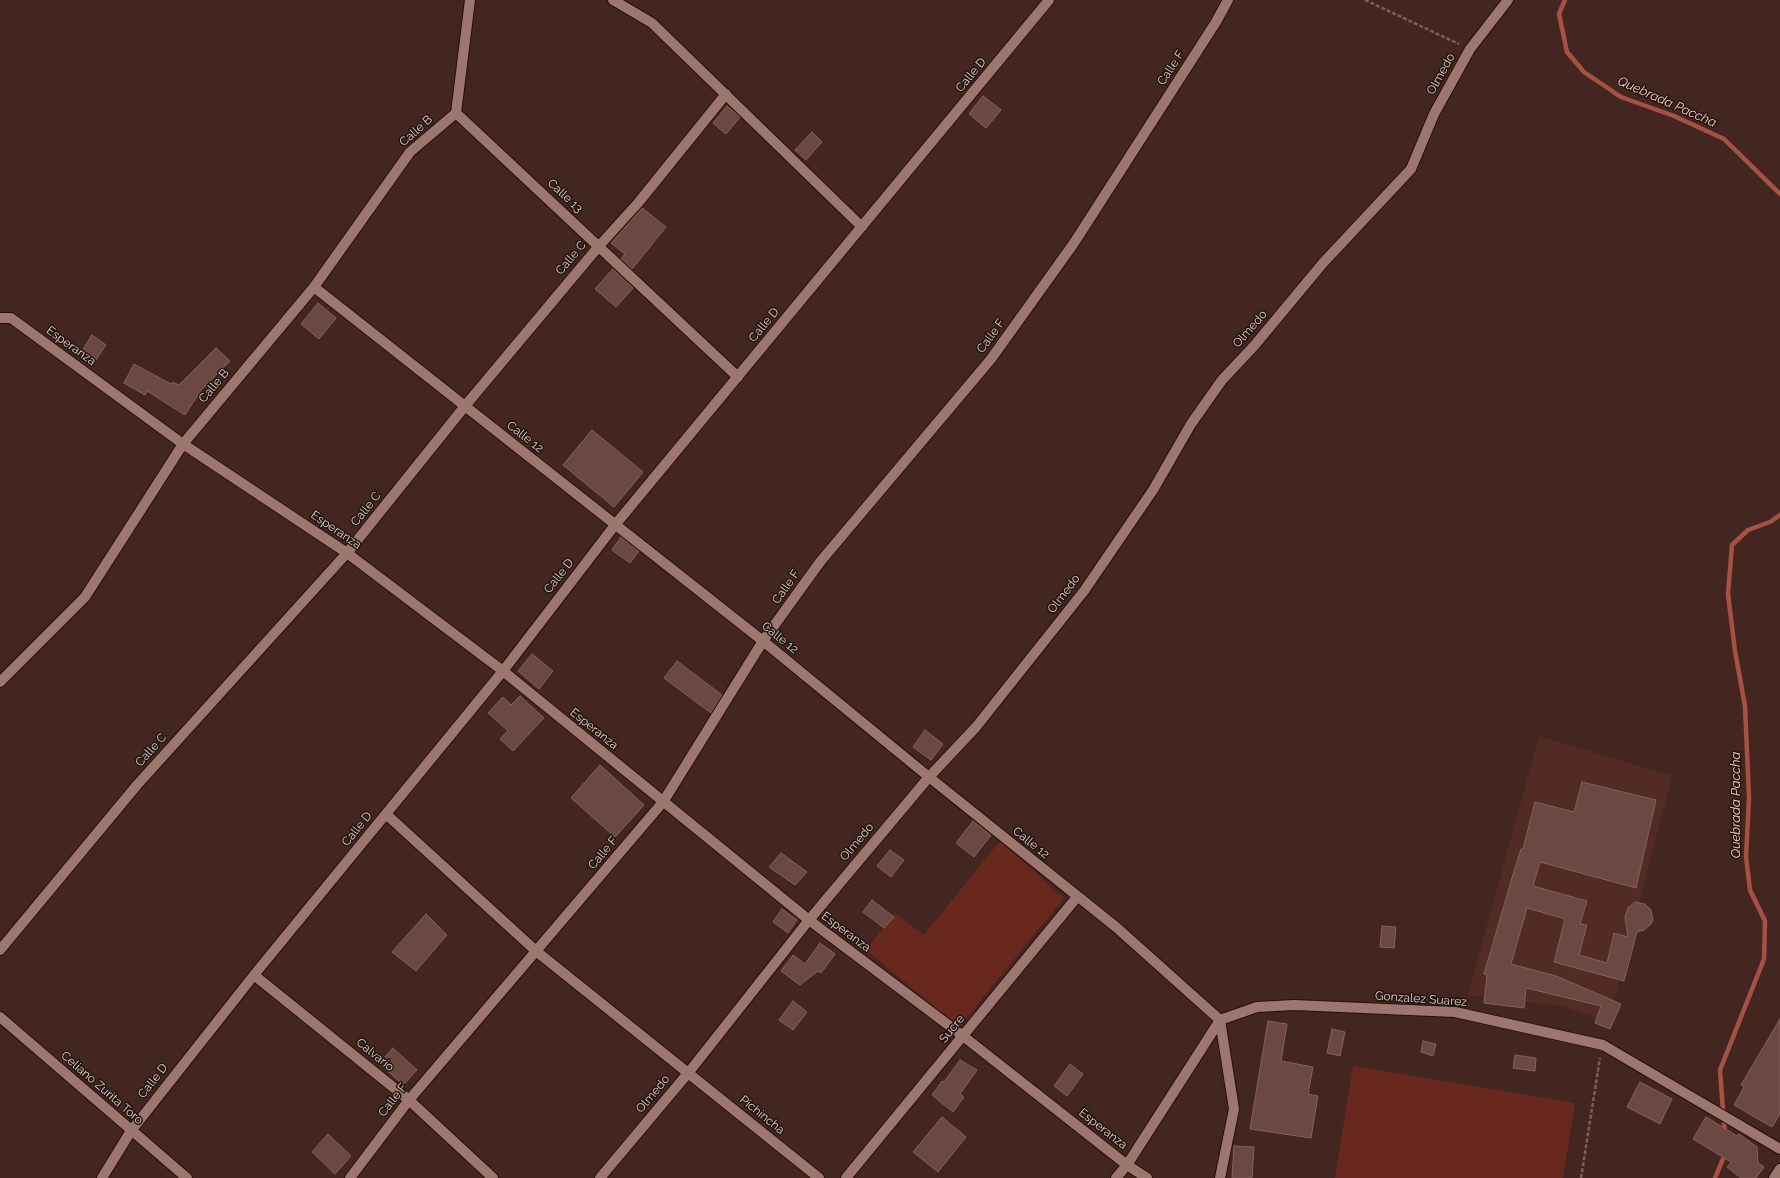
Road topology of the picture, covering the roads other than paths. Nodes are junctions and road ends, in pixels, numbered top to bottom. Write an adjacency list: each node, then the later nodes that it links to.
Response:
1 (470, 0): 7 (street)
2 (613, 0): 6 (street)
3 (1049, 0): 8 (street, Calle D)
4 (1228, 0): 17 (street, Calle F)
5 (1508, 0): 20 (street, Olmedo)
6 (726, 94): 8 (street); 9 (street, Calle C)
7 (456, 113): 9 (street, Calle 13); 10 (street, Calle B)
8 (862, 227): 12 (street, Calle D)
9 (599, 246): 12 (street, Calle 13); 13 (street, Calle C)
10 (314, 287): 13 (street, Calle 12); 14 (street, Calle B)
11 (0, 318): 14 (street, Esperanza)
12 (738, 377): 15 (street, Calle D)
13 (464, 406): 15 (street, Calle 12); 16 (street, Calle C)
14 (183, 444): 16 (street, Esperanza); 19 (street, Calle B)
15 (615, 524): 17 (street, Calle 12); 18 (street, Calle D)
16 (347, 553): 18 (street, Esperanza); 25 (street, Calle C)
17 (763, 641): 20 (street, Calle 12); 21 (street, Calle F)
18 (503, 671): 21 (street, Esperanza); 22 (street, Calle D)
19 (0, 682)
20 (928, 777): 23 (street, Calle 12); 24 (street, Olmedo)
21 (664, 802): 24 (street, Esperanza); 26 (street, Calle F)
22 (386, 814): 26 (street, Pichincha); 27 (street, Calle D)
23 (1077, 897): 29 (street, Calle 12); 30 (street, Sucre)
24 (809, 920): 30 (street, Esperanza); 31 (street, Olmedo)
25 (0, 950)
26 (536, 951): 31 (street, Pichincha); 32 (street, Calle F)
27 (254, 975): 32 (street, Calvario); 33 (street, Calle D)
28 (0, 1017): 33 (street, Celiano Zurita Toro)
29 (1220, 1020): 34 (street, Gonzalez Suarez); 35 (street); 46 (street)
30 (963, 1036): 35 (street, Esperanza); 43 (street, Sucre)
31 (689, 1072): 41 (street, Olmedo); 42 (street, Pichincha)
32 (409, 1100): 39 (street, Calle F); 40 (street, Calvario)
33 (131, 1131): 37 (street, Calle D); 38 (street, Celiano Zurita Toro)
34 (1780, 1148)
35 (1127, 1165): 44 (street); 45 (street, Esperanza)
36 (1780, 1169): 47 (street)
37 (102, 1178)
38 (187, 1178)
39 (350, 1178)
40 (492, 1178)
41 (600, 1178)
42 (819, 1178)
43 (846, 1178)
44 (1116, 1178)
45 (1147, 1178)
46 (1220, 1178)
47 (1774, 1178)

